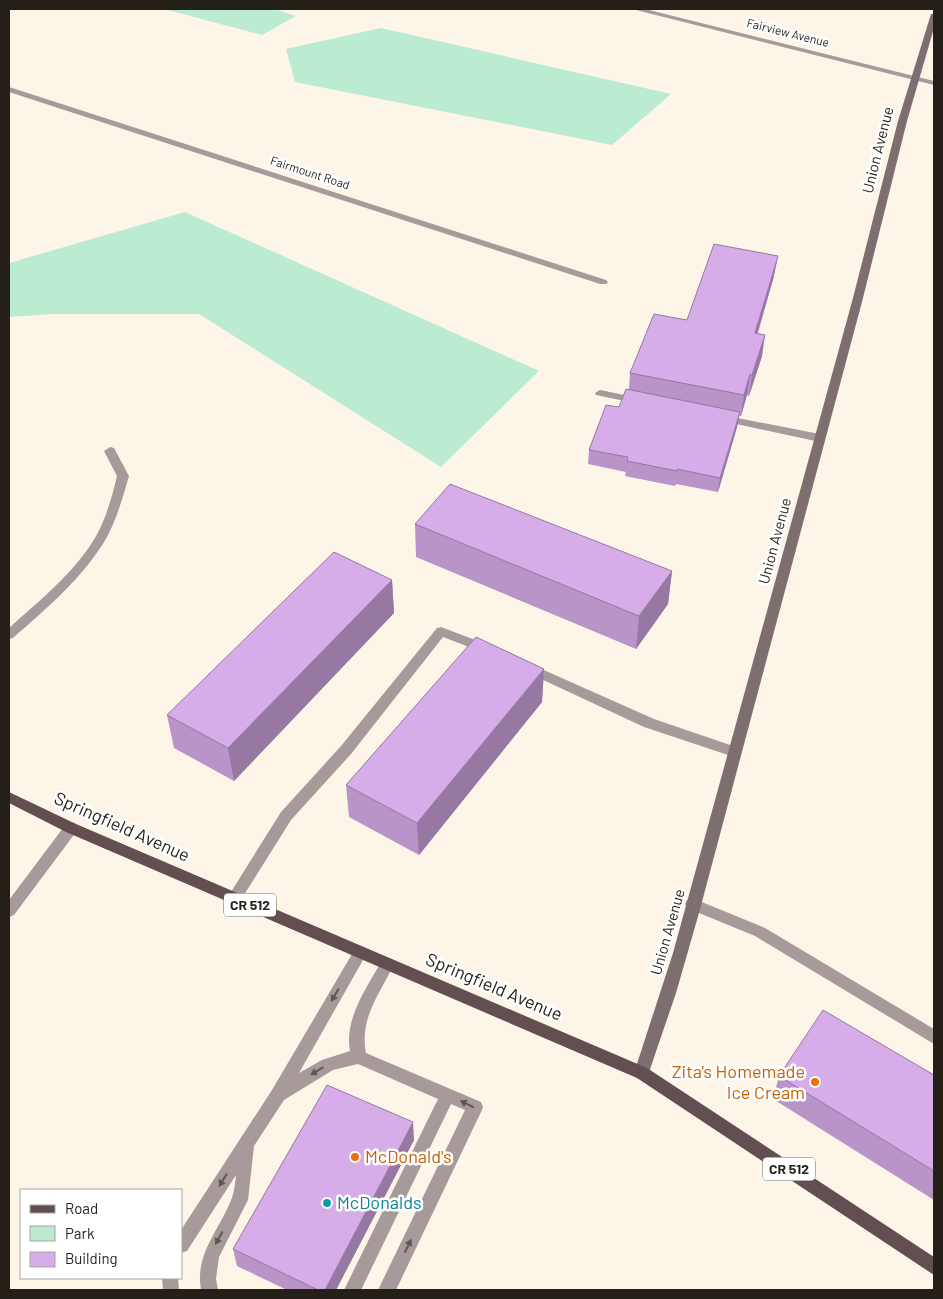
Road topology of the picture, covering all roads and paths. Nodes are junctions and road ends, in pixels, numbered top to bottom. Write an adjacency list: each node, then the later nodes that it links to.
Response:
1 (636, 9): 3 (street, Fairview Avenue)
2 (934, 16): 3 (main road, Union Avenue)
3 (913, 77): 4 (street, Fairview Avenue); 10 (main road, Union Avenue)
4 (934, 83)
5 (9, 89): 6 (street, Fairmount Road)
6 (603, 282)
7 (600, 393): 8 (street)
8 (647, 402)
9 (714, 416): 10 (street)
10 (820, 438): 15 (main road, Union Avenue)
11 (110, 451): 12 (street)
12 (9, 635)
13 (503, 656): 18 (street)
14 (520, 664): 15 (street)
15 (734, 752): 19 (main road, Union Avenue)
16 (9, 796): 17 (main road, Springfield Avenue / CR 512)
17 (71, 828): 18 (main road, Springfield Avenue / CR 512); 20 (street)
18 (234, 899): 21 (main road, Springfield Avenue / CR 512)
19 (692, 904): 23 (street); 25 (main road, Union Avenue)
20 (9, 911)
21 (360, 953): 22 (main road, Springfield Avenue / CR 512); 26 (street, one-way to 26)
22 (387, 964): 24 (street); 25 (main road, Springfield Avenue / CR 512)
23 (934, 1037)
24 (360, 1057): 26 (street, one-way to 26); 27 (street)
25 (642, 1074): 30 (main road, Springfield Avenue / CR 512)
26 (278, 1095): 28 (street)
27 (448, 1095): 32 (street); 33 (street, one-way to 27)
28 (246, 1143): 29 (street, one-way to 29); 31 (street, one-way to 31)
29 (182, 1243)
30 (934, 1267)
31 (209, 1290)
32 (352, 1290)
33 (387, 1290)

